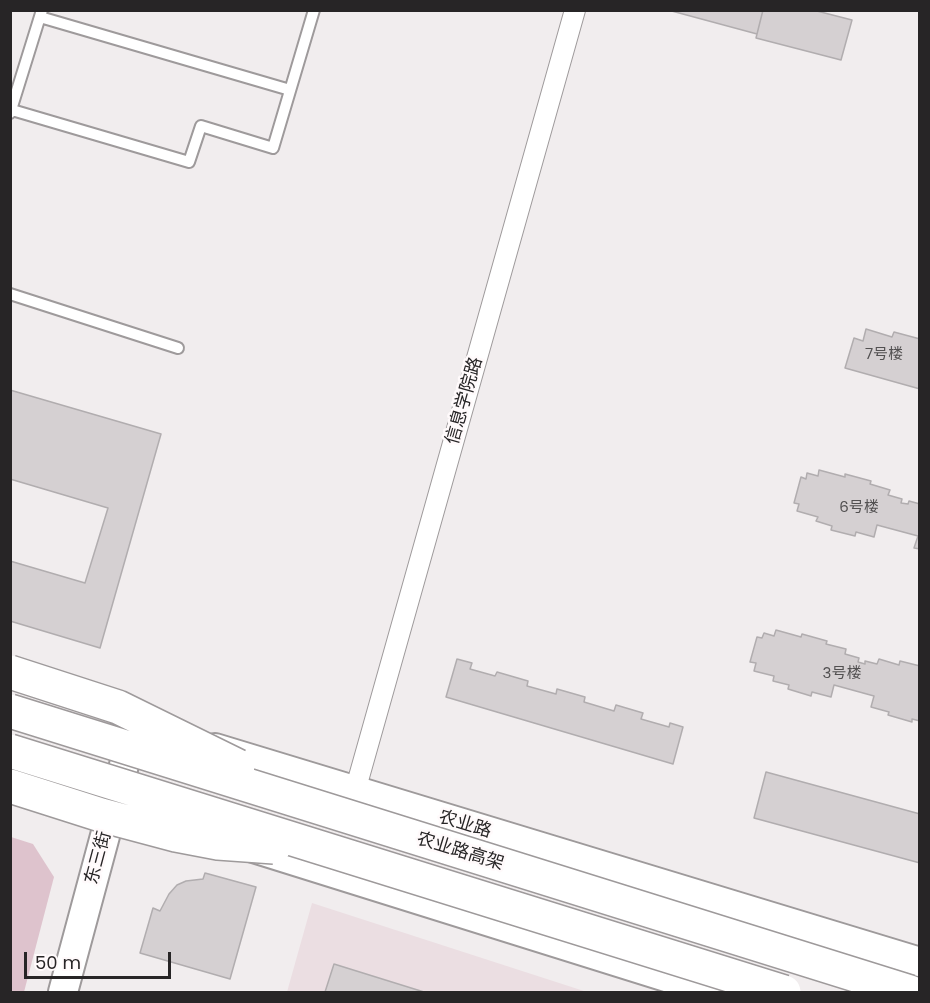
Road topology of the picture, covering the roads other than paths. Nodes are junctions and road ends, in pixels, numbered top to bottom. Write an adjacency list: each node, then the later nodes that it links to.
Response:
1 (575, 10): 15 (street, 信息学院路)
2 (310, 12): 4 (lane)
3 (41, 14): 4 (lane); 5 (lane)
4 (290, 90): 5 (lane)
5 (11, 111)
6 (10, 294): 7 (lane)
7 (178, 348)
8 (10, 672): 17 (highway, bridge)
9 (10, 685): 11 (street, 农业路)
10 (10, 711): 17 (highway, 农业路高架, bridge)
11 (135, 723): 15 (street, 农业路); 16 (street, 东三街)
12 (10, 751): 18 (highway, 农业路高架, bridge)
13 (10, 772): 16 (street)
14 (10, 786): 18 (highway, bridge)
15 (356, 791): 19 (street, 农业路)
16 (113, 804): 20 (street, 东三街); 21 (street)
17 (316, 807): 23 (highway, 农业路高架, bridge)
18 (332, 851): 22 (highway, 农业路高架, bridge)
19 (920, 962)
20 (63, 993)
21 (714, 993)
22 (784, 993)
23 (910, 993)

